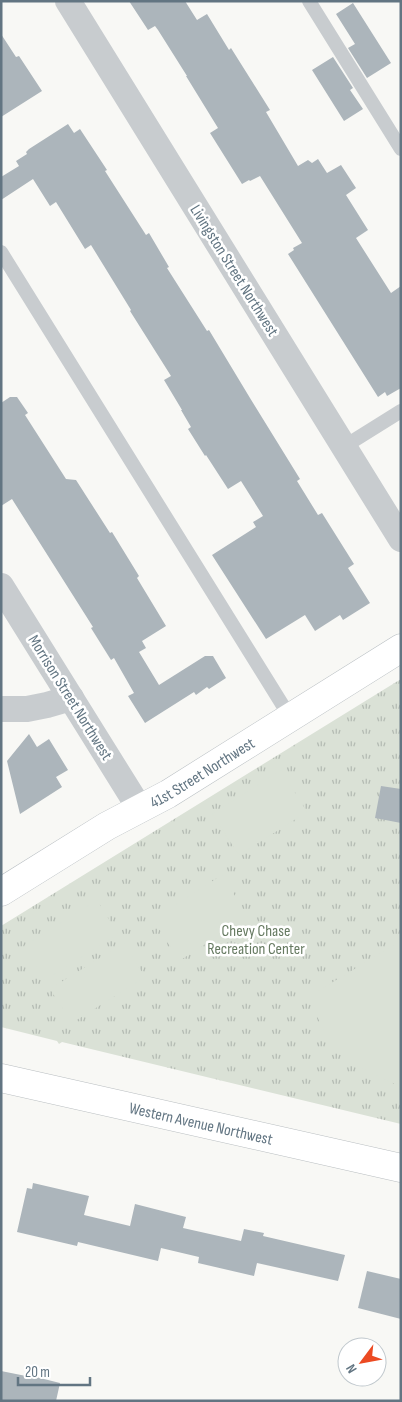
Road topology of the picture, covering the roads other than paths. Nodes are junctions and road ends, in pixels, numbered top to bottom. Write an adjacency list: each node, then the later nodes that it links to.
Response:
1 (68, 1): 6 (street, Livingston Street Northwest)
2 (308, 1): 3 (lane)
3 (401, 149)
4 (1, 252): 12 (lane)
5 (401, 411): 6 (lane)
6 (344, 446): 7 (street, Livingston Street Northwest)
7 (401, 539)
8 (1, 586): 10 (street, Morrison Street Northwest)
9 (401, 648): 12 (main road, 41st Street Northwest)
10 (71, 698): 11 (street); 13 (street, Morrison Street Northwest)
11 (1, 709)
12 (290, 717): 13 (main road, 41st Street Northwest)
13 (140, 809): 14 (main road, 41st Street Northwest)
14 (1, 892)
15 (1, 1078): 16 (main road, Western Avenue Northwest)
16 (401, 1168)

